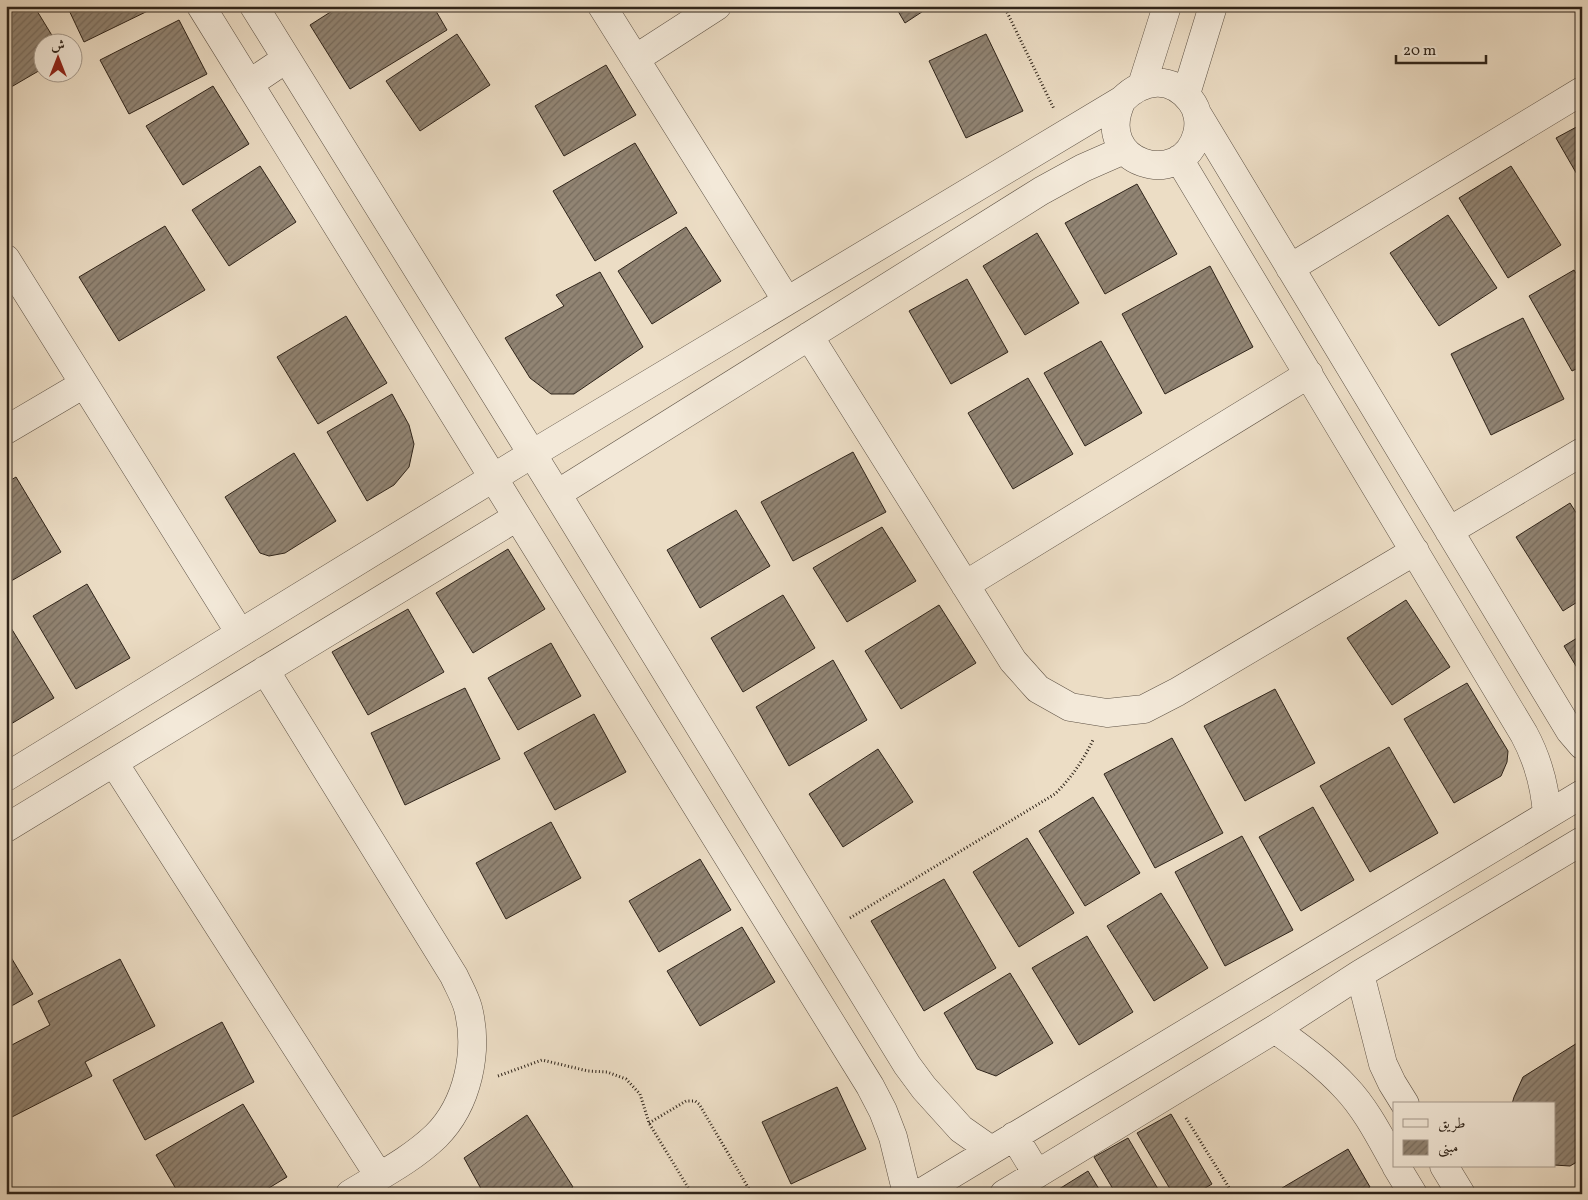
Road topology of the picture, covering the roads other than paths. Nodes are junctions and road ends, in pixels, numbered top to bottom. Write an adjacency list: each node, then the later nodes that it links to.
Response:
1 (201, 6): 9 (street)
2 (254, 6): 7 (street)
3 (602, 6): 8 (street)
4 (717, 6): 8 (street)
5 (1167, 6): 11 (street)
6 (1213, 6): 12 (street)
7 (286, 59): 9 (street); 23 (street)
8 (635, 59): 17 (street)
9 (249, 84): 24 (street)
10 (1582, 91): 16 (street)
11 (1132, 92): 12 (street); 13 (street); 17 (street)
12 (1192, 105): 14 (street); 16 (street)
13 (1124, 150): 14 (street); 18 (street)
14 (1179, 159): 19 (street)
15 (6, 259): 20 (street)
16 (1290, 268): 27 (street)
17 (787, 301): 23 (street)
18 (809, 336): 25 (street); 29 (street)
19 (1309, 374): 28 (street); 29 (street)
20 (84, 384): 21 (street); 30 (street)
21 (6, 430)
22 (1582, 452): 27 (street)
23 (532, 454): 24 (street); 25 (street)
24 (493, 478): 26 (street); 30 (street)
25 (557, 494): 33 (street)
26 (517, 517): 31 (street); 36 (street)
27 (1449, 530): 32 (street)
28 (1415, 551): 29 (street); 38 (street)
29 (965, 585)
30 (240, 633): 35 (street)
31 (265, 670): 34 (street); 50 (street)
32 (1582, 745)
33 (718, 757): 36 (street); 45 (street)
34 (114, 763): 39 (street); 50 (street)
35 (6, 777)
36 (680, 780): 52 (street)
37 (1582, 794): 38 (street)
38 (1547, 815): 44 (street)
39 (6, 828)
40 (1582, 841): 41 (street)
41 (1360, 974): 42 (street); 43 (street)
42 (1275, 1029): 46 (street); 49 (street)
43 (1404, 1102)
44 (1014, 1136): 45 (street); 49 (street)
45 (990, 1150): 53 (street)
46 (1393, 1160)
47 (1397, 1168): 55 (street)
48 (1445, 1168): 56 (street)
49 (1037, 1174): 54 (street)
50 (379, 1176): 51 (street)
51 (350, 1194)
52 (907, 1194)
53 (919, 1194)
54 (1004, 1194)
55 (1413, 1194)
56 (1461, 1194)

